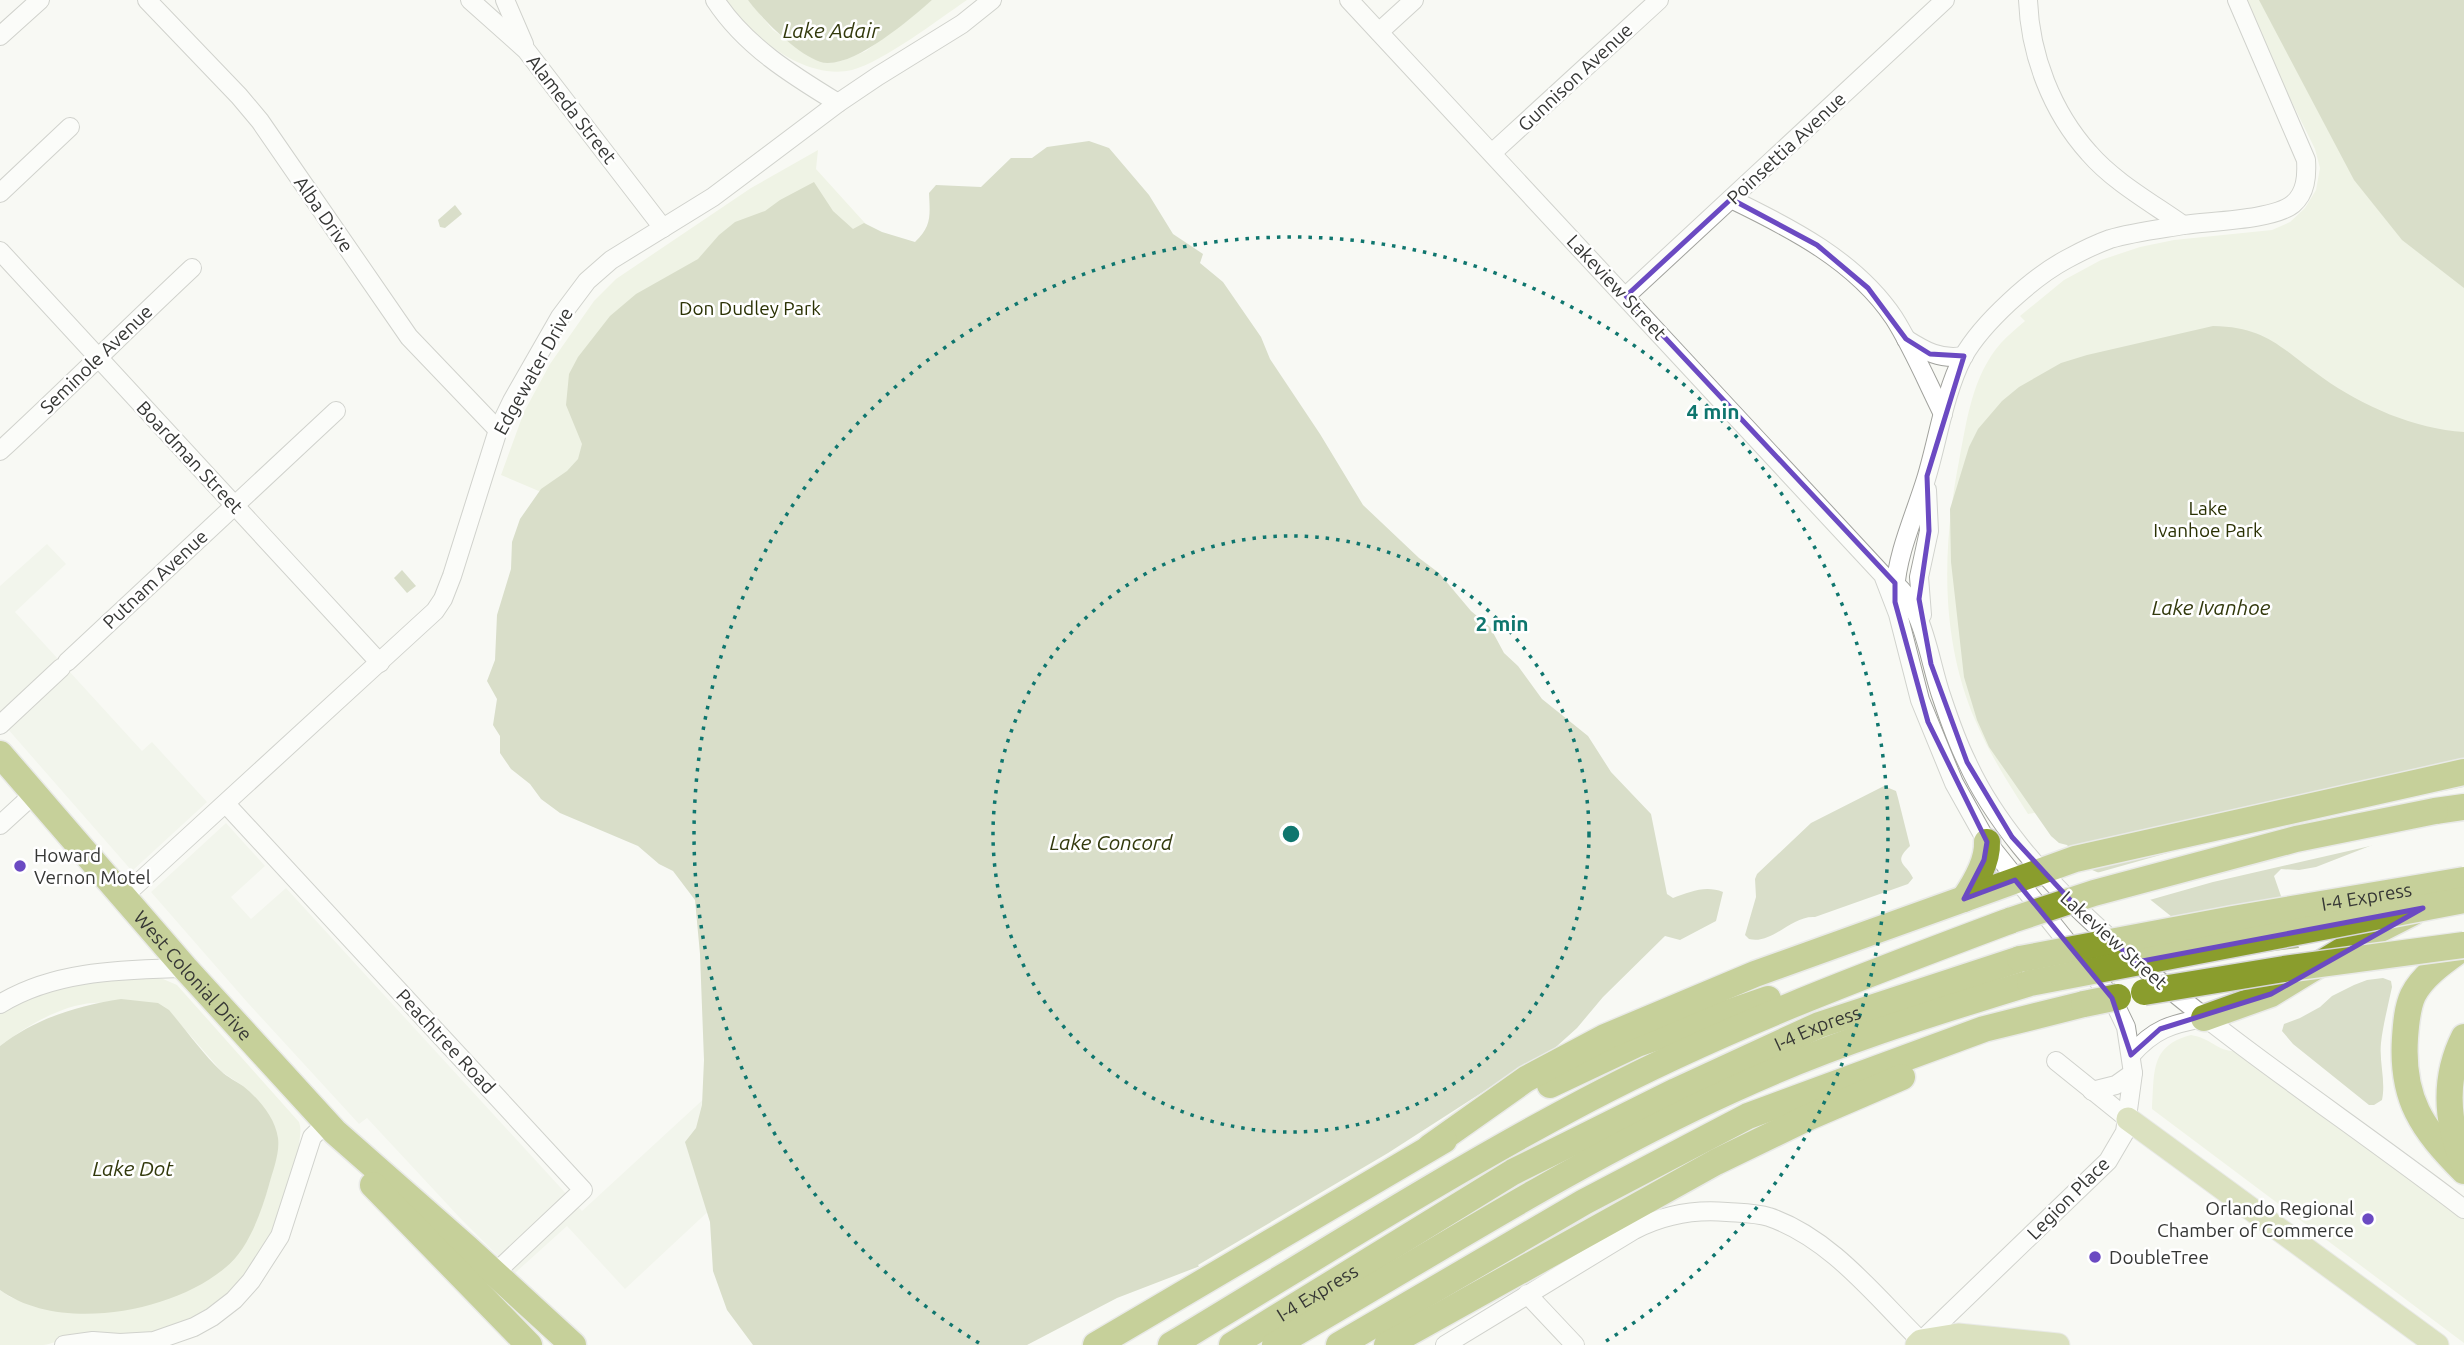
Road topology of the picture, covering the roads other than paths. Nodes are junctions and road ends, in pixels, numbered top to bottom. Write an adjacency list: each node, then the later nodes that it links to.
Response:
1 (40, 0): 14 (street)
2 (147, 0): 31 (street, Alba Drive)
3 (470, 0): 15 (street, Alameda Street)
4 (505, 0): 15 (street)
5 (715, 0): 16 (street)
6 (992, 0): 16 (street, Edgewater Drive)
7 (1349, 0): 13 (street, Lakeview Street)
8 (1414, 0): 13 (street)
9 (1659, 0): 18 (street, Gunnison Avenue)
10 (1945, 0): 20 (street, Poinsettia Avenue)
11 (2028, 0): 21 (street)
12 (2237, 0): 21 (street)
13 (1379, 32): 18 (street, Lakeview Street)
14 (0, 36)
15 (527, 50): 22 (street, Alameda Street)
16 (838, 103): 22 (street, Edgewater Drive)
17 (70, 127): 19 (street)
18 (1492, 153): 25 (street, Lakeview Street)
19 (0, 193)
20 (1731, 199): 25 (street, Poinsettia Avenue); 26 (street)
21 (2183, 225): 27 (street)
22 (663, 229): 31 (street, Edgewater Drive)
23 (0, 251): 28 (street, Boardman Street)
24 (192, 268): 28 (street, Seminole Avenue)
25 (1626, 296): 35 (street, Lakeview Street)
26 (1906, 338): 27 (street); 30 (street)
27 (1964, 356): 30 (street)
28 (98, 358): 32 (street, Seminole Avenue); 34 (street, Boardman Street)
29 (336, 411): 34 (street, Putnam Avenue)
30 (1943, 414): 33 (street)
31 (498, 430): 37 (street, Edgewater Drive)
32 (0, 451)
33 (1927, 476): 35 (street, Lakeview Street); 36 (street)
34 (234, 504): 37 (street, Boardman Street); 38 (street, Putnam Avenue)
35 (1889, 579): 36 (street, Lakeview Street); 45 (street, Lakeview Street)
36 (1927, 642): 46 (street, Lakeview Street)
37 (380, 663): 42 (street, Edgewater Drive)
38 (0, 725)
39 (0, 754): 41 (highway, West Colonial Drive)
40 (2464, 772): 46 (highway)
41 (35, 793): 44 (street); 50 (highway, West Colonial Drive)
42 (226, 804): 50 (street, Edgewater Drive); 71 (street, Peachtree Road)
43 (2464, 807): 57 (highway, bridge)
44 (0, 825)
45 (1987, 842): 47 (street, Lakeview Street); 51 (highway)
46 (2041, 872): 47 (highway); 60 (street, Lakeview Street)
47 (2015, 880): 51 (highway); 53 (street, Lakeview Street)
48 (2464, 880): 56 (highway, I-4 Express, bridge)
49 (2464, 888): 60 (highway)
50 (124, 896): 55 (highway, West Colonial Drive)
51 (1964, 899): 67 (highway)
52 (2464, 900): 56 (highway, I-4 Express, bridge)
53 (2046, 917): 63 (street, Legion Place)
54 (2464, 946): 59 (highway, bridge); 69 (highway)
55 (186, 968): 58 (street); 66 (highway, West Colonial Drive)
56 (2025, 971): 79 (highway, I-4 Express); 80 (highway, I-4 Express)
57 (1805, 998): 67 (highway); 78 (highway)
58 (0, 1004)
59 (2086, 1008): 72 (highway); 81 (highway)
60 (2204, 1018): 63 (street); 70 (street, Lakeview Street)
61 (2464, 1037): 68 (highway)
62 (2056, 1061): 64 (street)
63 (2132, 1064): 64 (street); 65 (street, Legion Place)
64 (2092, 1091): 65 (street)
65 (2128, 1119): 73 (street, Legion Place); 87 (main road)
66 (331, 1128): 71 (highway, West Colonial Drive); 74 (street); 75 (highway, West Colonial Drive)
67 (1430, 1147): 77 (highway)
68 (2464, 1164)
69 (2464, 1171)
70 (2464, 1209)
71 (495, 1273): 76 (highway, West Colonial Drive)
72 (1523, 1284): 73 (street); 82 (highway); 83 (highway); 84 (street); 85 (street)
73 (1919, 1343): 86 (main road)
74 (64, 1345)
75 (529, 1345)
76 (573, 1345)
77 (1096, 1345)
78 (1171, 1345)
79 (1232, 1345)
80 (1276, 1345)
81 (1339, 1345)
82 (1387, 1345)
83 (1413, 1345)
84 (1445, 1345)
85 (1575, 1345)
86 (2058, 1345)
87 (2437, 1345)

